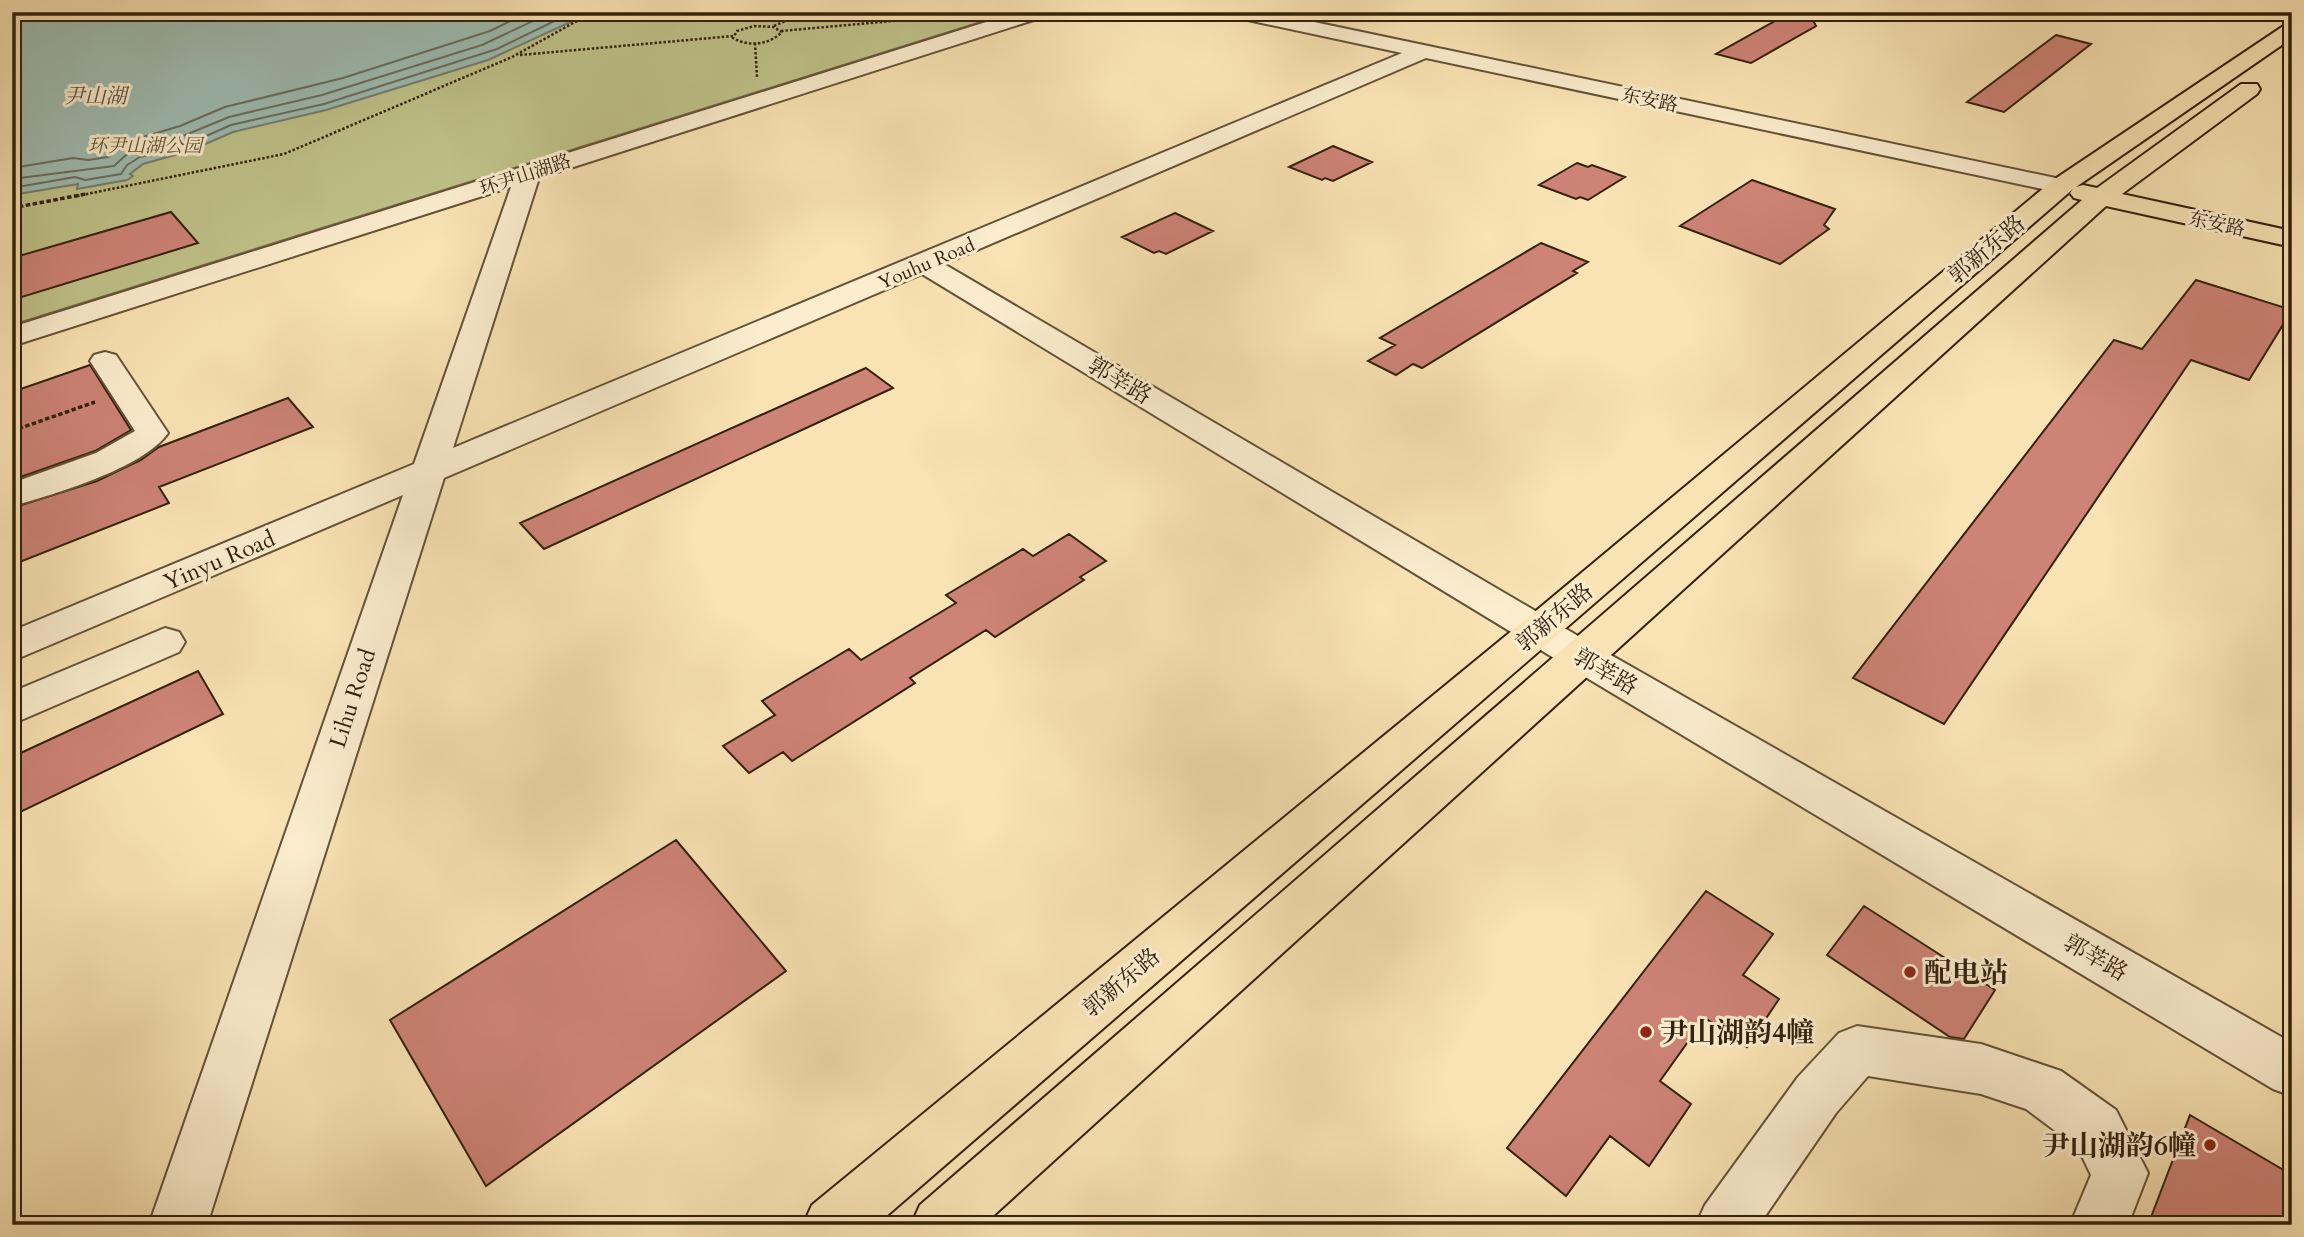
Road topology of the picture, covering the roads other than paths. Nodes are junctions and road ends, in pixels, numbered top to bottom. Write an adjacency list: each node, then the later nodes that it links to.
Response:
1 (1039, 12): 6 (street, 环尹山湖路)
2 (1238, 12): 4 (street, 东安路)
3 (2292, 29): 7 (main road, 郭新东路)
4 (1424, 51): 7 (street, 东安路); 11 (street, Youhu Road)
5 (2270, 74): 8 (main road, 郭新东路)
6 (528, 173): 12 (street, 环尹山湖路); 14 (street, Lihu Road)
7 (2061, 186): 8 (main road, 东安路); 16 (main road, 郭新东路)
8 (2105, 195): 9 (main road, 东安路); 10 (main road, 东安路); 19 (main road, 郭新东路)
9 (2292, 229)
10 (2292, 239)
11 (925, 264): 14 (street, Youhu Road); 16 (street, 郭莘路)
12 (12, 337)
13 (105, 361): 15 (street)
14 (426, 472): 18 (street, Yinyu Road); 22 (street, Lihu Road)
15 (12, 495)
16 (1539, 631): 19 (street, 郭莘路); 23 (main road, 郭新东路)
17 (165, 642): 20 (street)
18 (12, 647)
19 (1581, 656): 21 (street, 郭莘路); 24 (main road, 郭新东路)
20 (12, 709)
21 (2292, 1071)
22 (178, 1225)
23 (832, 1225)
24 (940, 1225)
25 (1725, 1225): 26 (street)
26 (2099, 1225)

